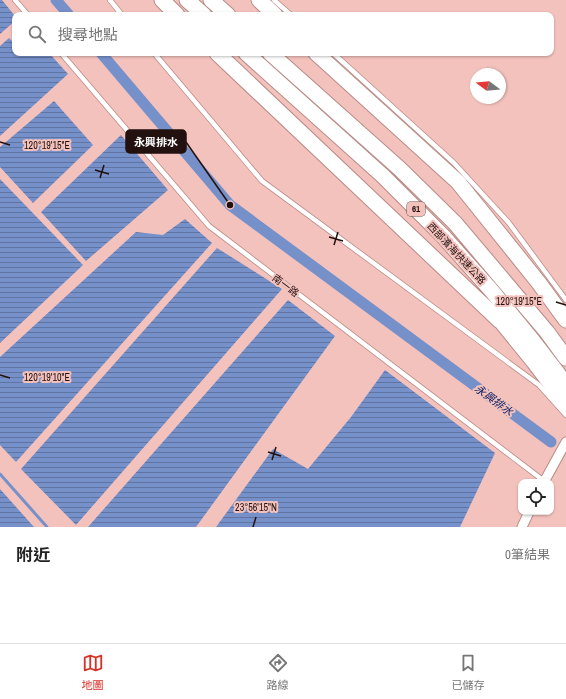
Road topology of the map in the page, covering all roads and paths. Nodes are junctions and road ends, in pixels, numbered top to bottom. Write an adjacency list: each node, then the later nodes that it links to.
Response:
1 (15, 0): 8 (lane)
2 (110, 0): 9 (lane)
3 (162, 0): 10 (highway)
4 (187, 0): 11 (highway)
5 (211, 0): 12 (highway)
6 (258, 0): 13 (highway)
7 (274, 0): 14 (lane)
8 (25, 12)
9 (120, 12)
10 (174, 12)
11 (201, 12)
12 (225, 12)
13 (272, 12)
14 (288, 12)
15 (64, 56): 33 (lane, 南一路)
16 (157, 56): 31 (lane)
17 (220, 56): 27 (highway)
18 (249, 56): 29 (highway, 西部濱海快速公路 / 61)
19 (273, 56): 28 (highway, 西部濱海快速公路 / 61)
20 (319, 56): 24 (highway)
21 (337, 56): 25 (lane)
22 (469, 210): 24 (highway)
23 (440, 244): 27 (highway)
24 (539, 283): 26 (highway)
25 (566, 300)
26 (566, 320)
27 (500, 321): 30 (highway)
28 (566, 358)
29 (566, 384)
30 (566, 404)
31 (566, 415)
32 (566, 442): 34 (street)
33 (540, 479)
34 (546, 479)
35 (528, 515): 36 (street)
36 (522, 527)

